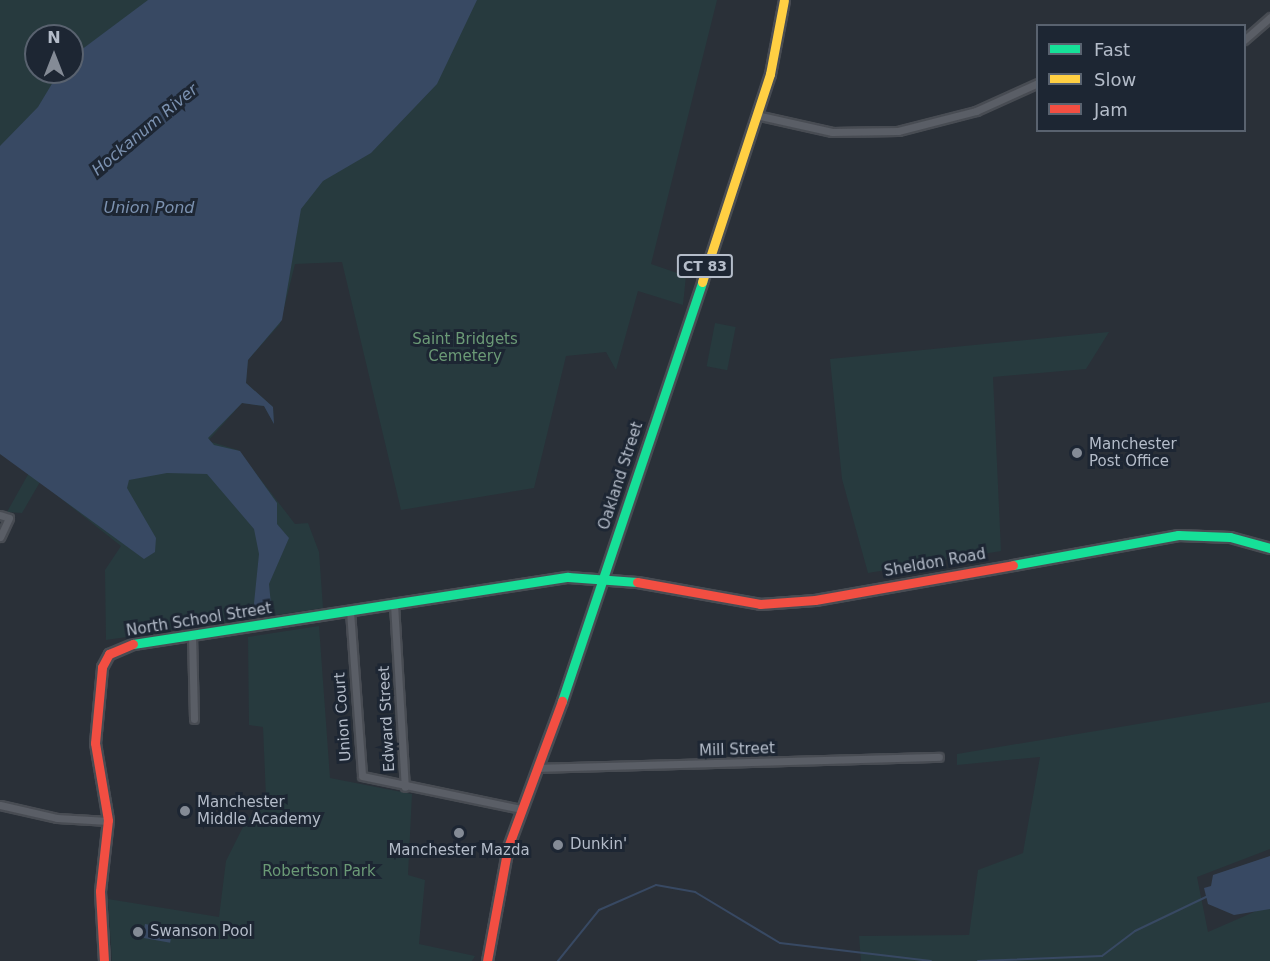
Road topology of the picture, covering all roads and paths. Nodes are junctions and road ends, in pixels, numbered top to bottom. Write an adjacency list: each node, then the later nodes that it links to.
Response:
1 (784, 0): 5 (street, Oakland Street / CT 83)
2 (1270, 17): 3 (street)
3 (1246, 39)
4 (1036, 84): 5 (street)
5 (756, 115): 9 (street, Oakland Street / CT 83)
6 (0, 515): 7 (street)
7 (0, 537)
8 (1270, 548): 9 (street, Sheldon Road)
9 (604, 577): 10 (street, North School Street); 15 (street, Oakland Street / CT 83)
10 (394, 604): 11 (street, North School Street); 16 (street, Edward Street)
11 (350, 611): 12 (street, North School Street); 16 (street, Union Court)
12 (192, 636): 13 (street); 19 (street, North School Street)
13 (194, 719)
14 (939, 757): 15 (street, Mill Street)
15 (537, 768): 18 (street, Oakland Street / CT 83)
16 (405, 787): 18 (street, Edward Street)
17 (0, 805): 19 (street)
18 (521, 809): 21 (street, Oakland Street / CT 83)
19 (108, 821): 20 (street, North School Street)
20 (104, 961)
21 (487, 961)

